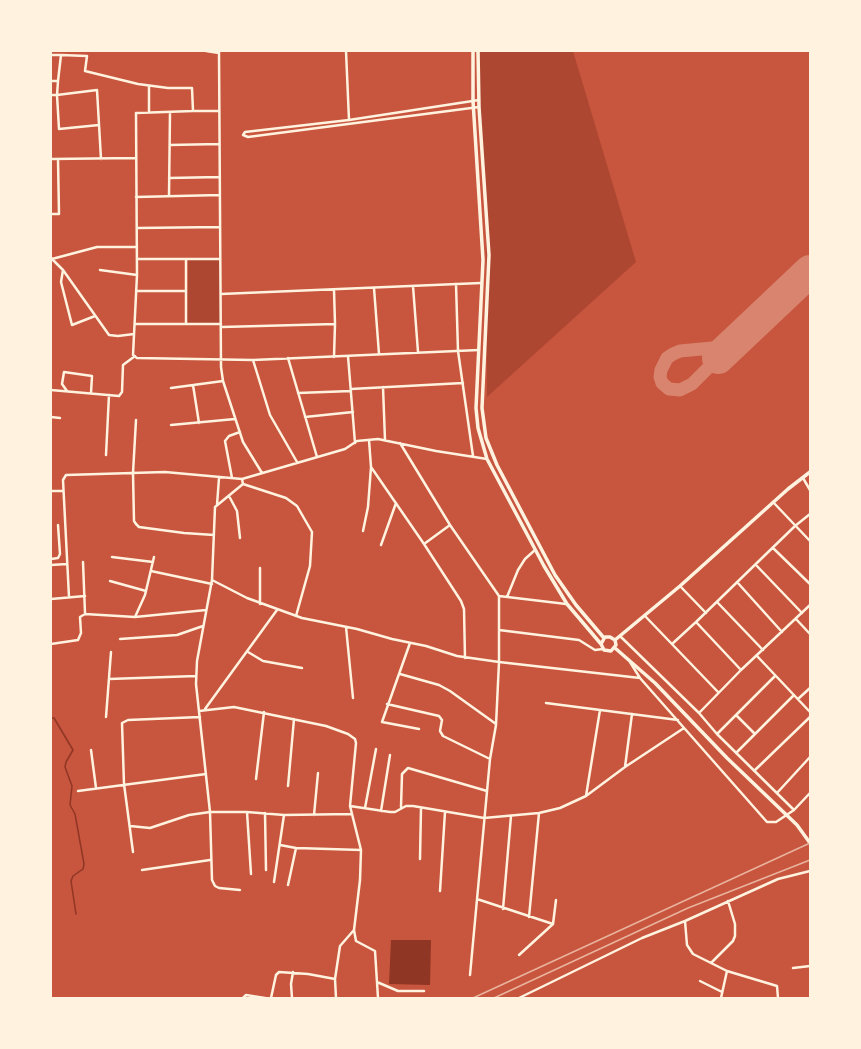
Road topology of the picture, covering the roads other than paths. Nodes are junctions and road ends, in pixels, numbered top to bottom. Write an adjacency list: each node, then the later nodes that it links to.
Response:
1 (206, 51): 5 (street)
2 (346, 51): 21 (street)
3 (473, 51): 14 (main road)
4 (478, 51): 13 (main road)
5 (219, 52): 18 (street)
6 (51, 54): 7 (street)
7 (61, 55): 9 (street); 10 (street)
8 (51, 81): 9 (street)
9 (58, 81): 11 (street)
10 (149, 86): 17 (street); 19 (street)
11 (57, 95): 12 (street); 22 (street); 22 (street)
12 (51, 96)
13 (479, 100): 14 (street); 16 (main road)
14 (473, 101): 15 (main road); 21 (street)
15 (474, 108): 16 (street); 23 (street); 46 (main road)
16 (479, 108): 170 (main road)
17 (193, 111): 18 (street); 20 (street)
18 (219, 111): 24 (street)
19 (149, 112): 20 (street); 26 (street)
20 (170, 112): 25 (street)
21 (349, 120): 23 (street); 23 (street)
22 (99, 125): 29 (street)
23 (350, 125)
24 (219, 144): 25 (street); 30 (street)
25 (170, 145): 31 (street)
26 (136, 158): 29 (street); 34 (street)
27 (51, 159): 28 (street)
28 (58, 159): 29 (street); 35 (street)
29 (101, 159)
30 (220, 177): 31 (street); 32 (street)
31 (169, 178): 33 (street)
32 (220, 195): 33 (street); 36 (street)
33 (169, 196): 34 (street)
34 (136, 197): 37 (street)
35 (51, 214)
36 (220, 227): 37 (street); 42 (street)
37 (137, 228): 38 (street)
38 (137, 247): 39 (street); 40 (street)
39 (51, 258): 43 (street)
40 (137, 259): 41 (street); 45 (street)
41 (186, 259): 42 (street); 52 (street)
42 (220, 259): 53 (street)
43 (63, 270): 54 (street); 54 (street)
44 (100, 270): 45 (street)
45 (137, 275): 51 (street)
46 (481, 283): 47 (street); 60 (main road)
47 (456, 284): 48 (street); 61 (street)
48 (412, 286): 49 (street); 62 (street)
49 (374, 288): 50 (street); 63 (street)
50 (334, 290): 53 (street); 57 (street)
51 (136, 291): 52 (street); 55 (street)
52 (186, 291): 56 (street)
53 (221, 294): 58 (street)
54 (95, 316): 59 (street)
55 (135, 324): 56 (street); 59 (street)
56 (186, 324): 58 (street)
57 (335, 324): 58 (street); 66 (street)
58 (222, 325): 68 (street)
59 (134, 334): 64 (street)
60 (479, 350): 61 (street); 97 (main road)
61 (458, 351): 62 (street); 71 (street)
62 (418, 352): 63 (street)
63 (378, 354): 65 (street)
64 (135, 356): 68 (street); 80 (street)
65 (348, 356): 66 (street); 76 (street)
66 (334, 357): 67 (street)
67 (288, 358): 69 (street); 79 (street)
68 (220, 359): 69 (street); 70 (street)
69 (253, 360): 98 (street)
70 (223, 381): 72 (street); 85 (street)
71 (463, 383): 73 (street); 96 (street)
72 (193, 385): 74 (street); 87 (street)
73 (383, 387): 76 (street); 91 (street)
74 (171, 388)
75 (51, 390): 77 (street)
76 (351, 390): 79 (street); 81 (street)
77 (67, 391): 78 (street); 78 (street)
78 (91, 393): 80 (street)
79 (298, 393): 83 (street)
80 (109, 395): 94 (street)
81 (353, 412): 83 (street); 93 (street)
82 (51, 416): 84 (street)
83 (305, 417): 95 (street)
84 (60, 418)
85 (235, 419): 87 (street); 89 (street)
86 (136, 420): 101 (street)
87 (198, 423): 88 (street)
88 (170, 424)
89 (240, 432): 102 (street); 105 (street)
90 (369, 440): 91 (street); 93 (street); 99 (street)
91 (385, 440): 92 (street)
92 (399, 442): 96 (street); 117 (street)
93 (355, 443): 95 (street)
94 (106, 456)
95 (317, 456): 98 (street)
96 (473, 456): 97 (street)
97 (487, 459): 126 (main road)
98 (297, 462): 102 (street)
99 (371, 467): 113 (street); 119 (street)
100 (810, 472): 103 (main road)
101 (133, 473): 104 (street); 110 (street); 120 (street)
102 (262, 473): 106 (street)
103 (802, 477): 109 (street); 112 (main road)
104 (219, 478): 105 (street); 114 (street)
105 (232, 478): 106 (street)
106 (242, 479): 107 (street)
107 (243, 484): 111 (street); 158 (street)
108 (51, 490): 110 (street)
109 (810, 490)
110 (63, 491): 132 (street)
111 (229, 496): 114 (street); 121 (street)
112 (773, 502): 118 (street); 142 (main road)
113 (396, 503): 123 (street); 124 (street)
114 (217, 505): 120 (street)
115 (810, 514): 118 (street)
116 (58, 525): 129 (street)
117 (450, 525): 123 (street); 145 (street)
118 (795, 526): 122 (street); 125 (street)
119 (363, 531)
120 (214, 535): 137 (street)
121 (240, 538)
122 (810, 541)
123 (424, 544): 182 (street)
124 (381, 545)
125 (773, 548): 134 (street); 141 (street)
126 (535, 550): 147 (street); 151 (main road)
127 (112, 557): 131 (street)
128 (154, 557): 131 (street)
129 (51, 559)
130 (83, 562): 144 (street)
131 (153, 562): 136 (street)
132 (67, 564): 133 (street); 146 (street)
133 (51, 565)
134 (756, 565): 139 (street); 156 (street)
135 (260, 568): 150 (street)
136 (151, 571): 140 (street); 143 (street)
137 (212, 580): 140 (street); 150 (street)
138 (110, 581): 143 (street)
139 (737, 582): 149 (street); 166 (street)
140 (212, 584): 153 (street)
141 (810, 584)
142 (680, 586): 155 (street); 159 (main road)
143 (146, 591): 160 (street)
144 (85, 596): 146 (street); 157 (street)
145 (498, 596): 147 (street); 165 (street)
146 (69, 597): 148 (street)
147 (507, 597): 151 (street)
148 (51, 599)
149 (717, 602): 155 (street); 178 (street)
150 (260, 604): 154 (street)
151 (567, 604): 174 (main road)
152 (810, 605): 156 (street)
153 (206, 610): 160 (street); 163 (street)
154 (277, 610): 158 (street); 180 (street)
155 (706, 613): 162 (street)
156 (802, 613): 161 (street)
157 (85, 614): 160 (street); 173 (street)
158 (296, 616): 164 (street)
159 (646, 616): 168 (main road); 175 (street)
160 (135, 617)
161 (796, 619): 166 (street); 167 (street)
162 (696, 622): 175 (street); 186 (street)
163 (203, 626): 169 (street); 188 (street)
164 (346, 627): 172 (street); 195 (street)
165 (499, 630): 177 (street); 184 (street)
166 (782, 632): 178 (street)
167 (810, 634)
168 (620, 636): 171 (main road); 204 (street)
169 (120, 638)
170 (604, 638): 171 (main road); 174 (main road)
171 (615, 640): 176 (main road)
172 (410, 643): 182 (street); 187 (street)
173 (51, 644)
174 (601, 644): 177 (main road)
175 (672, 644): 193 (street)
176 (615, 648): 177 (main road); 183 (main road)
177 (603, 649)
178 (763, 650): 181 (street)
179 (111, 652): 191 (street)
180 (248, 652): 185 (street); 199 (street)
181 (757, 656): 186 (street); 189 (street)
182 (465, 658): 184 (street)
183 (628, 659): 190 (street); 253 (main road)
184 (499, 662): 190 (street); 212 (street)
185 (302, 668)
186 (741, 670): 193 (street)
187 (400, 674): 198 (street); 212 (street)
188 (196, 676): 191 (street); 201 (street)
189 (775, 676): 194 (street); 206 (street)
190 (640, 678): 211 (street)
191 (109, 679): 207 (street)
192 (810, 688): 196 (street)
193 (718, 692): 204 (street)
194 (794, 695): 196 (street); 216 (street)
195 (353, 698)
196 (798, 699): 203 (street)
197 (546, 703): 200 (street)
198 (388, 704): 214 (street); 222 (street)
199 (205, 710): 201 (street); 202 (street)
200 (600, 710): 205 (street); 235 (street)
201 (199, 711): 208 (street)
202 (264, 712): 210 (street); 227 (street)
203 (810, 712)
204 (699, 713): 215 (street)
205 (632, 714): 211 (street); 223 (street)
206 (736, 715): 215 (street); 216 (street)
207 (106, 717)
208 (200, 717): 226 (street); 228 (street)
209 (810, 717): 224 (street)
210 (294, 719): 229 (street); 236 (street)
211 (678, 720): 213 (street)
212 (496, 725): 222 (street)
213 (684, 728): 223 (street); 240 (street)
214 (419, 729)
215 (717, 734): 219 (street)
216 (755, 734): 219 (street)
217 (376, 749): 238 (street)
218 (91, 750): 230 (street)
219 (736, 753): 224 (street)
220 (390, 755): 241 (street)
221 (810, 757): 233 (street)
222 (490, 759): 232 (street)
223 (625, 767): 235 (street)
224 (754, 771): 233 (street)
225 (318, 773): 249 (street)
226 (206, 774): 228 (street); 242 (street)
227 (256, 780)
228 (124, 784): 230 (street); 252 (street)
229 (288, 786)
230 (96, 788): 231 (street)
231 (78, 791)
232 (487, 791): 237 (street); 251 (street)
233 (776, 793): 240 (street)
234 (810, 793): 240 (street)
235 (586, 796): 246 (street)
236 (350, 806): 238 (street); 247 (street)
237 (401, 807): 239 (street); 241 (street)
238 (365, 808): 241 (street)
239 (421, 808): 244 (street); 258 (street)
240 (794, 810)
241 (381, 811)
242 (210, 812): 243 (street); 252 (street); 259 (street)
243 (247, 812): 245 (street); 263 (street)
244 (445, 812): 251 (street); 267 (street)
245 (265, 813): 248 (street); 261 (street)
246 (539, 813): 250 (street); 272 (street)
247 (352, 814): 249 (street); 256 (street)
248 (284, 815): 249 (street); 254 (street)
249 (314, 815)
250 (511, 816): 251 (street); 271 (street)
251 (484, 818): 268 (street)
252 (130, 826): 257 (street)
253 (810, 843)
254 (280, 845): 255 (street); 264 (street)
255 (296, 848): 256 (street); 265 (street)
256 (361, 850): 275 (street)
257 (133, 852)
258 (420, 859)
259 (210, 860): 260 (street); 266 (street)
260 (142, 870)
261 (266, 870)
262 (810, 871): 270 (street)
263 (251, 874)
264 (274, 882)
265 (288, 885)
266 (240, 890)
267 (440, 891)
268 (477, 899): 271 (street); 282 (street)
269 (556, 900): 274 (street)
270 (728, 901): 273 (street); 277 (street)
271 (503, 909): 272 (street)
272 (529, 917): 274 (street)
273 (686, 921): 277 (street); 294 (street)
274 (552, 924): 276 (street)
275 (354, 930): 283 (street); 285 (street)
276 (519, 955)
277 (711, 963): 280 (street)
278 (810, 966): 279 (street)
279 (793, 968)
280 (727, 971): 287 (street); 296 (street)
281 (293, 972): 283 (street); 290 (street); 291 (street)
282 (470, 975)
283 (335, 979): 292 (street)
284 (700, 981): 287 (street)
285 (377, 982): 286 (street); 293 (street)
286 (424, 991)
287 (722, 992): 295 (street)
288 (243, 998): 289 (street)
289 (265, 998)
290 (271, 998)
291 (292, 998)
292 (336, 998)
293 (378, 998)
294 (519, 998)
295 (721, 998)
296 (778, 998)

